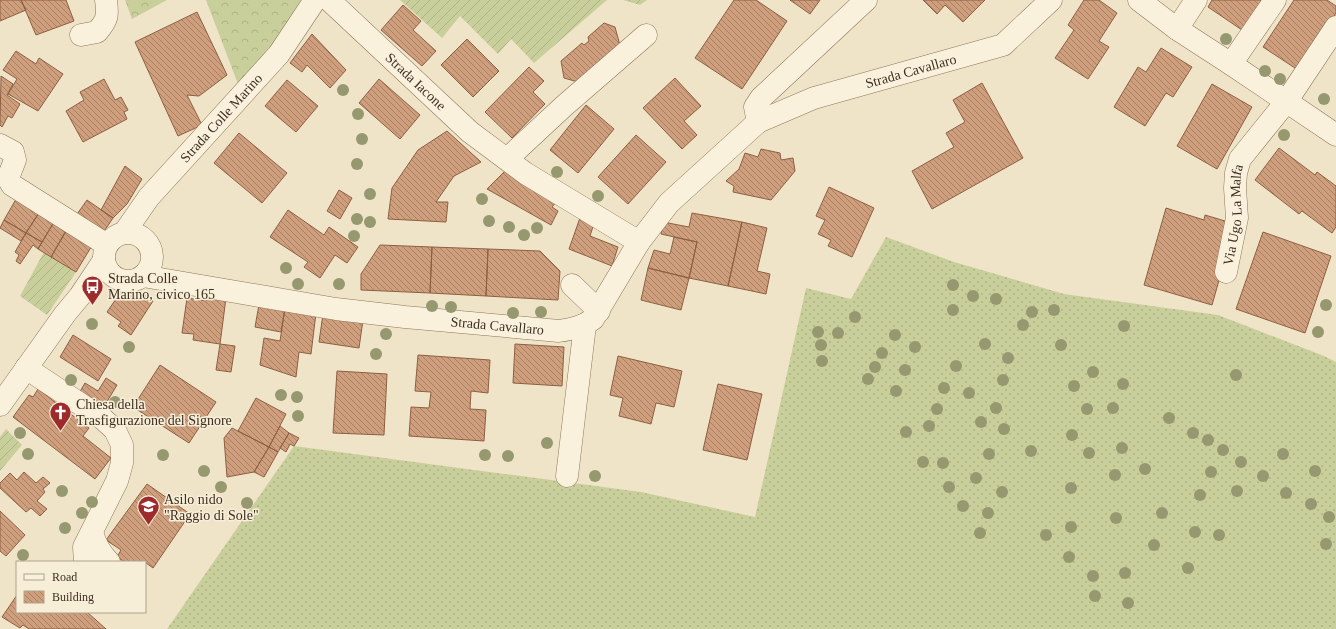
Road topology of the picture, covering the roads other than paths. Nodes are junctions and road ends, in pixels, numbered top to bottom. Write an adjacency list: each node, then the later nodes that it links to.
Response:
1 (106, 0): 11 (street)
2 (316, 0): 20 (street, Strada Colle Marino)
3 (329, 0): 18 (street, Strada Iacone)
4 (866, 0): 15 (street)
5 (1051, 0): 15 (street, Strada Cavallaro)
6 (1139, 0): 10 (street)
7 (1196, 0): 10 (street)
8 (1275, 0): 13 (street)
9 (1336, 27): 14 (street, Via Ugo La Malfa)
10 (1177, 29): 13 (street)
11 (81, 35)
12 (646, 35): 18 (street)
13 (1231, 64): 14 (street)
14 (1286, 102): 16 (street); 21 (street, Via Ugo La Malfa)
15 (758, 122): 19 (street, Strada Cavallaro)
16 (1336, 135)
17 (0, 145): 20 (street)
18 (507, 159): 19 (street, Strada Iacone)
19 (639, 242): 26 (street, Strada Cavallaro)
20 (112, 246): 22 (street); 23 (street); 25 (street, Strada Colle Marino)
21 (1226, 272)
22 (143, 276): 23 (street); 26 (street, Strada Cavallaro)
23 (116, 278): 25 (street, Strada Colle Marino)
24 (572, 284): 26 (street)
25 (80, 296): 27 (street, Strada Colle Marino)
26 (592, 318): 29 (street)
27 (26, 368): 28 (street, Strada Colle Marino); 30 (street)
28 (0, 405)
29 (567, 476)
30 (92, 532): 31 (street); 32 (street)
31 (85, 561)
32 (108, 561)

